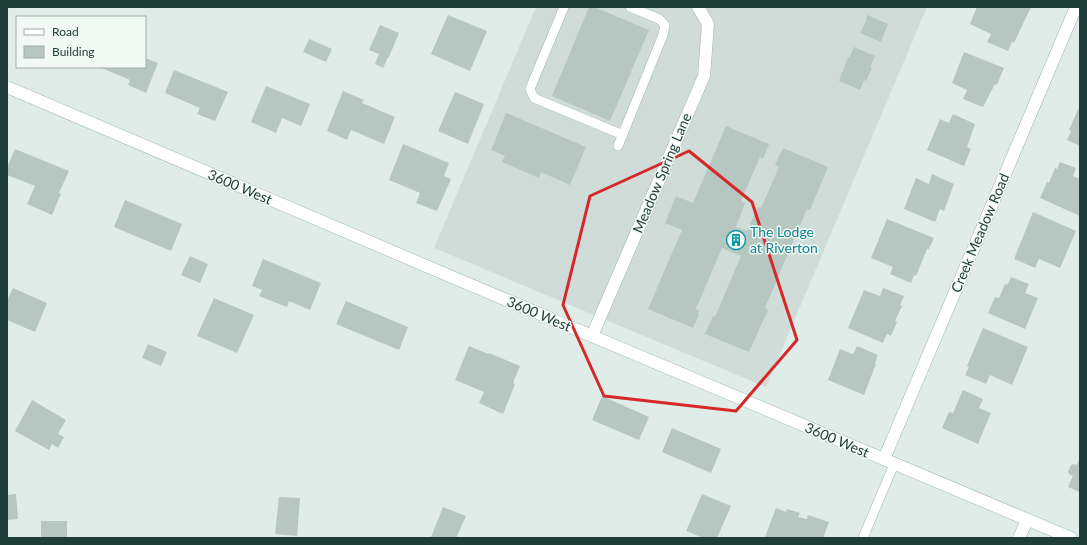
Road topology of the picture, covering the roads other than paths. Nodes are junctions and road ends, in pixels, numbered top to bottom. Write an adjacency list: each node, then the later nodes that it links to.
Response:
1 (564, 7): 6 (lane)
2 (630, 7): 6 (lane)
3 (698, 7): 8 (main road, Meadow Spring Lane)
4 (1076, 7): 9 (main road, Creek Meadow Road)
5 (7, 87): 8 (main road, 3600 West)
6 (622, 135): 7 (lane)
7 (618, 146)
8 (592, 336): 9 (main road, 3600 West)
9 (889, 461): 10 (main road, 3600 West); 11 (lane)
10 (1027, 520): 12 (main road); 13 (main road, 3600 West)
11 (863, 538)
12 (1019, 538)
13 (1071, 538)

